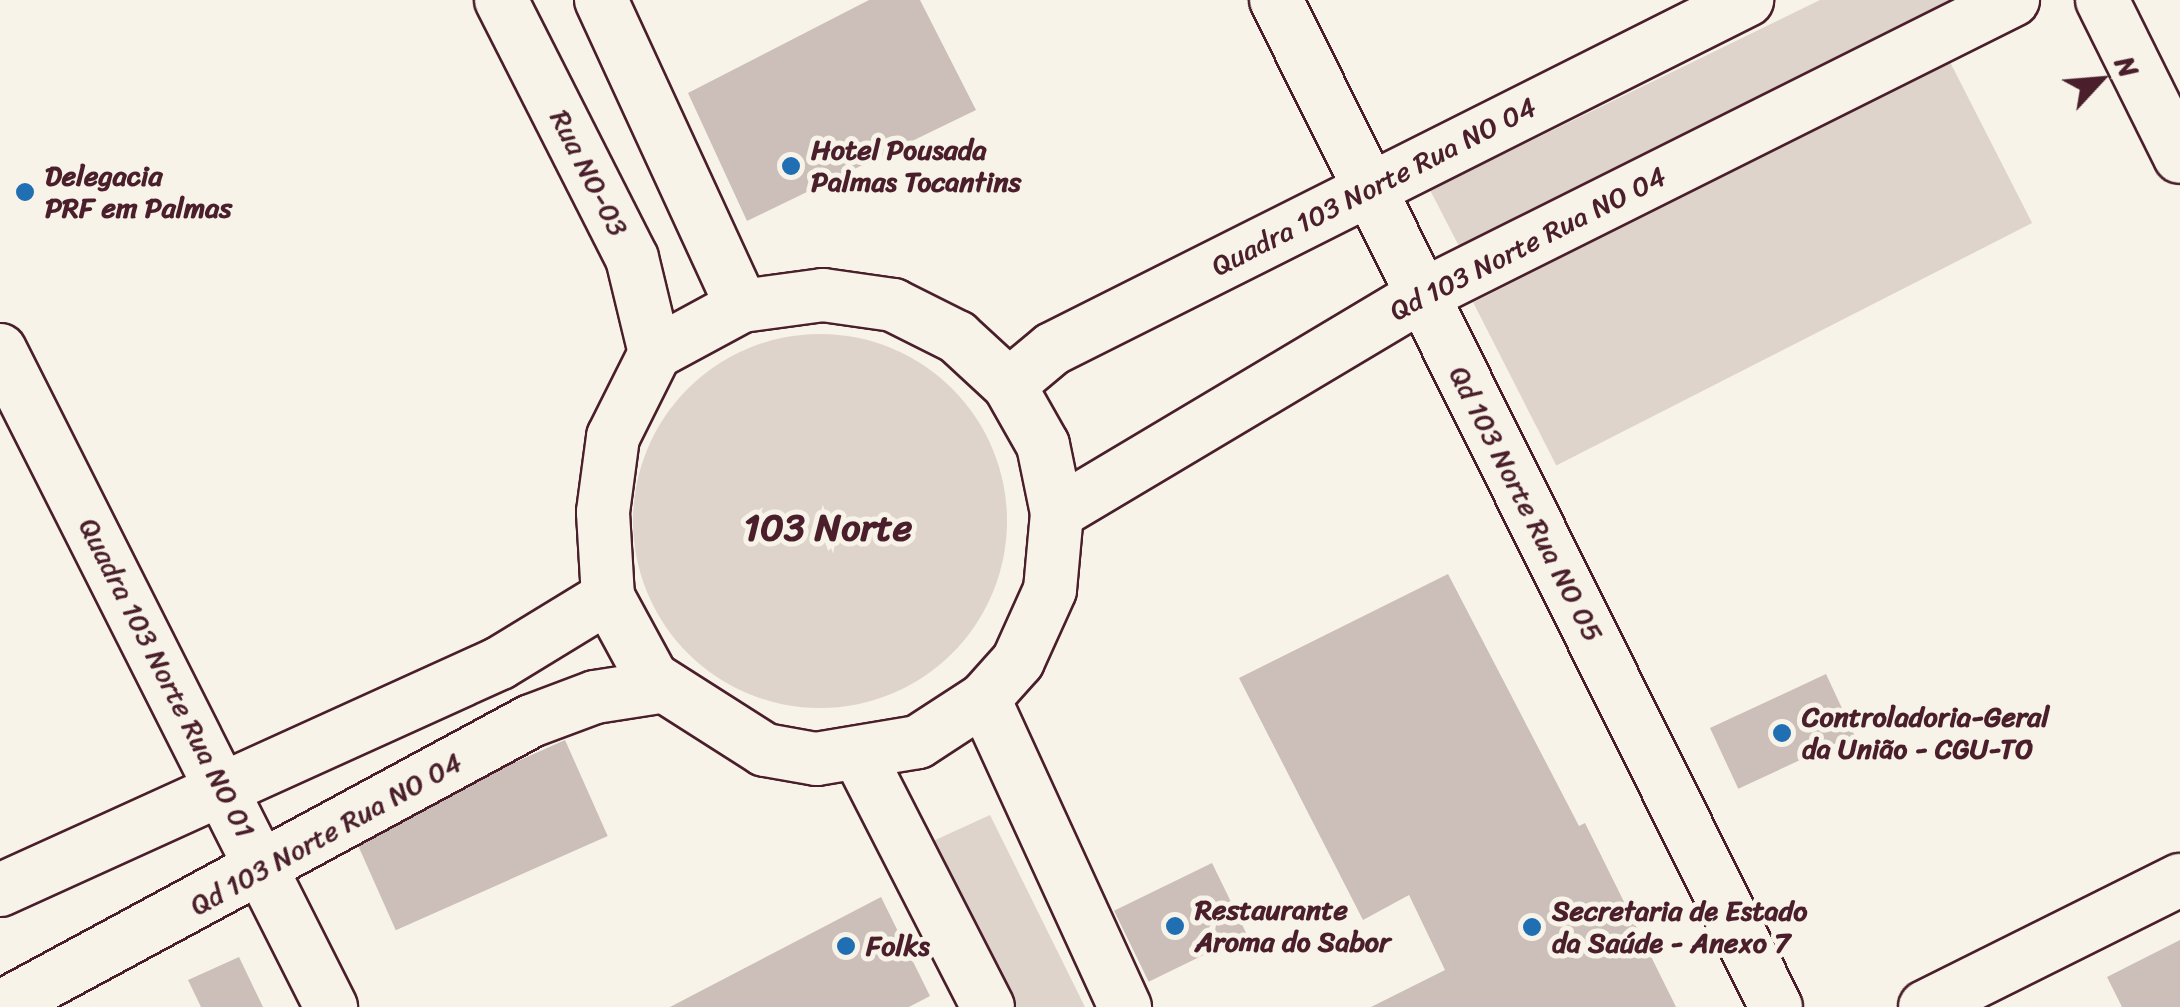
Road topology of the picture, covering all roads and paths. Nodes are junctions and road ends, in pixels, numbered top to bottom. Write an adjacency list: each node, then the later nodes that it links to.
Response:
1 (501, 0): 12 (street, Rua NO-03)
2 (601, 0): 10 (street)
3 (1276, 0): 8 (street, Qd 103 Norte Rua NO 05)
4 (1746, 0): 8 (street, Quadra 103 Norte Rua NO 04)
5 (2012, 0): 9 (street, Qd 103 Norte Rua NO 04)
6 (2102, 0): 7 (street)
7 (2180, 158)
8 (1368, 190): 9 (street, Qd 103 Norte Rua NO 05); 13 (street, Quadra 103 Norte Rua NO 04)
9 (1421, 296): 14 (street, Qd 103 Norte Rua NO 04); 27 (street, Qd 103 Norte Rua NO 05)
10 (742, 306): 12 (street); 13 (street)
11 (0, 350): 19 (street, Quadra 103 Norte Rua NO 01)
12 (655, 353): 15 (street)
13 (1009, 385): 14 (street)
14 (1057, 514): 17 (street)
15 (608, 597): 16 (street); 19 (street)
16 (660, 686): 18 (street); 20 (street, Qd 103 Norte Rua NO 04)
17 (984, 699): 18 (street); 26 (street)
18 (859, 755): 25 (street)
19 (222, 787): 20 (street, Quadra 103 Norte Rua NO 01); 22 (street)
20 (262, 870): 23 (street, Qd 103 Norte Rua NO 04); 24 (street, Quadra 103 Norte Rua NO 01)
21 (2180, 880): 28 (street)
22 (0, 890)
23 (1, 1007)
24 (331, 1007)
25 (988, 1007)
26 (1124, 1007)
27 (1776, 1007)
28 (1925, 1007)

